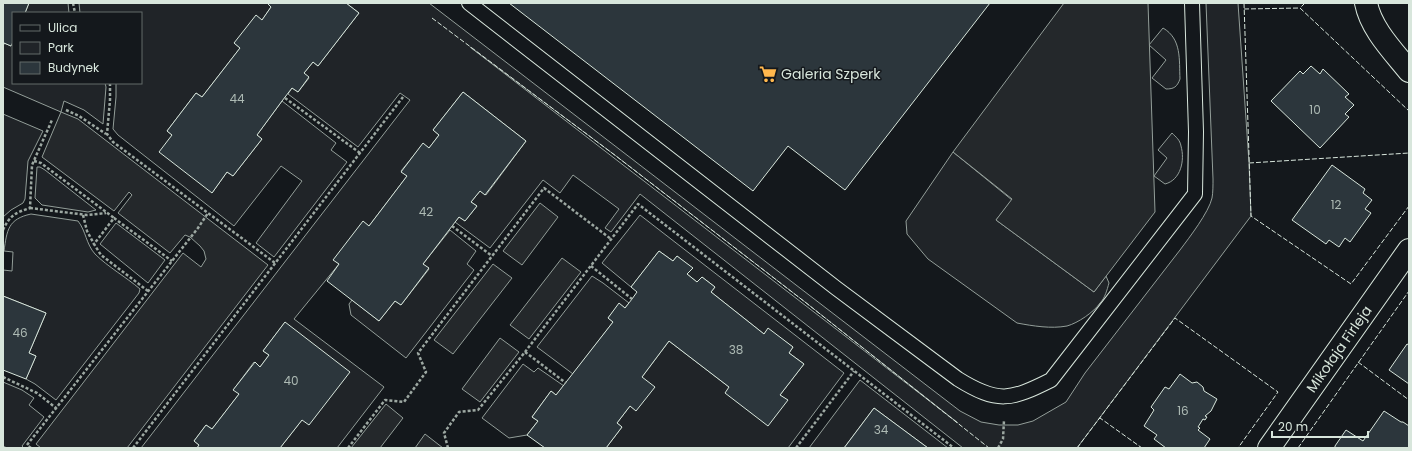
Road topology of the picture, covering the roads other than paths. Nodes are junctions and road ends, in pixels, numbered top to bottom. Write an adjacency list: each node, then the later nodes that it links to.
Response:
1 (469, 3): 2 (lane)
2 (1192, 3)
3 (1366, 3): 4 (street)
4 (1409, 71)
5 (1409, 250): 6 (street, Mikołaja Firleja)
6 (1269, 448)

